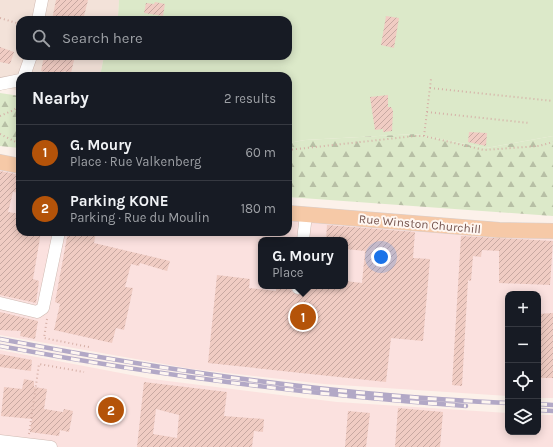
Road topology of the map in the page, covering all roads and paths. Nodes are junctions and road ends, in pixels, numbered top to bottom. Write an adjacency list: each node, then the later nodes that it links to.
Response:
1 (42, 0): 2 (street)
2 (39, 16)
3 (0, 18): 4 (path)
4 (16, 23)
5 (30, 60): 6 (street)
6 (25, 72)
7 (431, 79): 10 (path)
8 (16, 81): 9 (street)
9 (0, 84)
10 (430, 88): 11 (path); 13 (path)
11 (553, 101)
12 (16, 108): 14 (path)
13 (427, 112): 15 (path); 17 (path)
14 (0, 116)
15 (529, 123)
16 (0, 134): 18 (path)
17 (424, 136): 19 (path); 20 (path)
18 (16, 142)
19 (553, 142)
20 (292, 150)
21 (0, 162): 22 (main road)
22 (16, 165)
23 (292, 213): 24 (main road, Rue Winston Churchill)
24 (306, 214): 25 (main road, Rue Winston Churchill); 27 (street)
25 (553, 231)
26 (58, 236): 29 (street)
27 (303, 237)
28 (0, 303): 29 (street)
29 (43, 308): 30 (path)
30 (89, 347)
31 (84, 372): 33 (path)
32 (0, 441): 33 (street)
33 (28, 443): 34 (street)
34 (51, 447)

